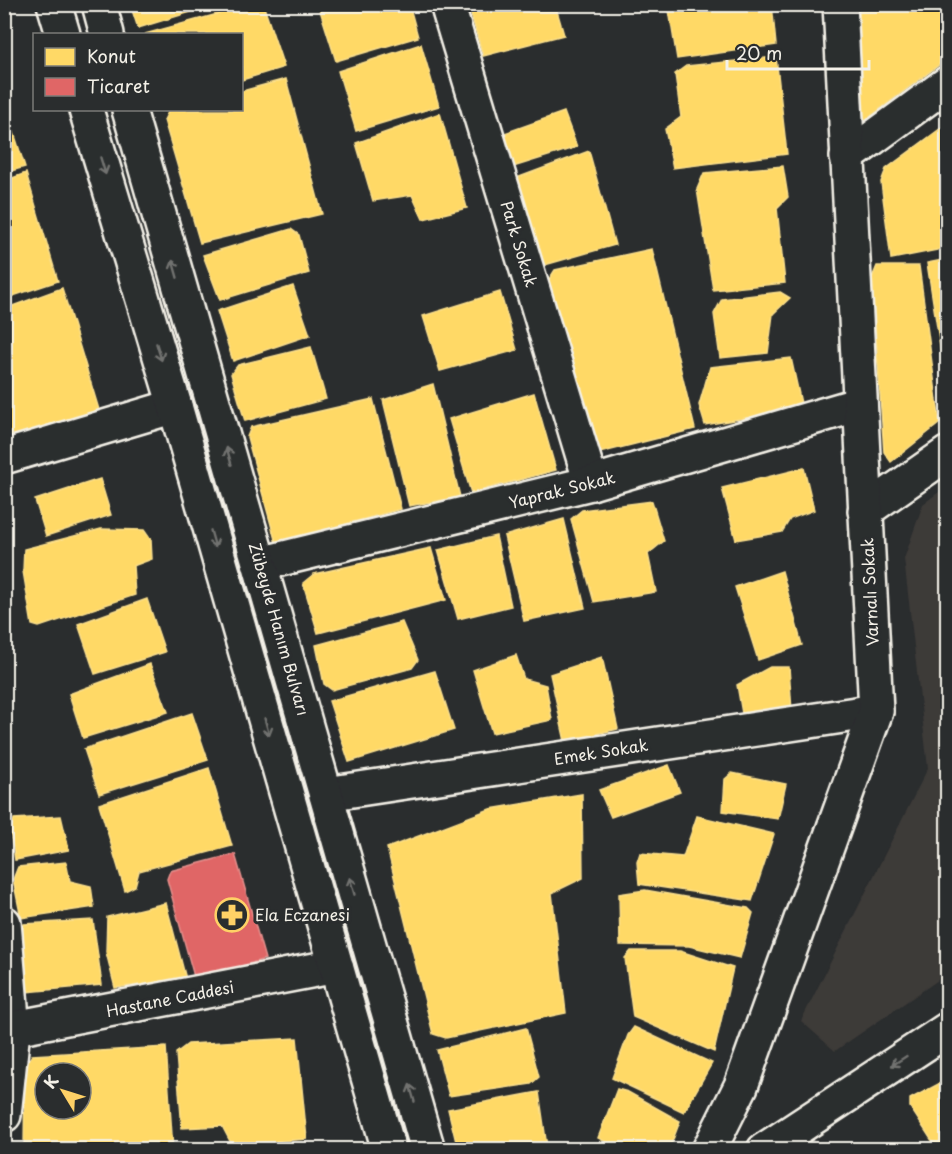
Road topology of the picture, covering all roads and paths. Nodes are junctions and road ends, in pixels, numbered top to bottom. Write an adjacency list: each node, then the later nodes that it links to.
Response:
1 (54, 4): 5 (street)
2 (99, 4): 6 (street)
3 (447, 4): 15 (street, Park Sokak)
4 (840, 4): 10 (street, Varnalı Sokak)
5 (63, 33)
6 (107, 33)
7 (948, 83): 10 (street)
8 (86, 111): 12 (street, one-way to 12)
9 (129, 111): 17 (street, Zübeyde Hanım Bulvarı, one-way to 9)
10 (847, 157): 11 (street, Varnalı Sokak)
11 (860, 404): 15 (street, Yaprak Sokak); 16 (street, Varnalı Sokak)
12 (175, 406): 14 (street); 21 (street, one-way to 21)
13 (948, 453): 16 (street)
14 (4, 457)
15 (591, 483): 17 (street, Yaprak Sokak)
16 (865, 511): 18 (street, Varnalı Sokak)
17 (260, 564): 19 (street, Zübeyde Hanım Bulvarı)
18 (876, 711): 19 (street, Emek Sokak); 27 (street, Varnalı Sokak)
19 (326, 794): 26 (street, Zübeyde Hanım Bulvarı, one-way to 19)
20 (4, 923): 23 (street)
21 (336, 966): 23 (street, Hastane Caddesi); 25 (street)
22 (948, 1029): 28 (street, one-way to 28)
23 (9, 1030): 24 (street)
24 (4, 1115)
25 (389, 1149)
26 (428, 1149)
27 (709, 1149)
28 (764, 1149)

